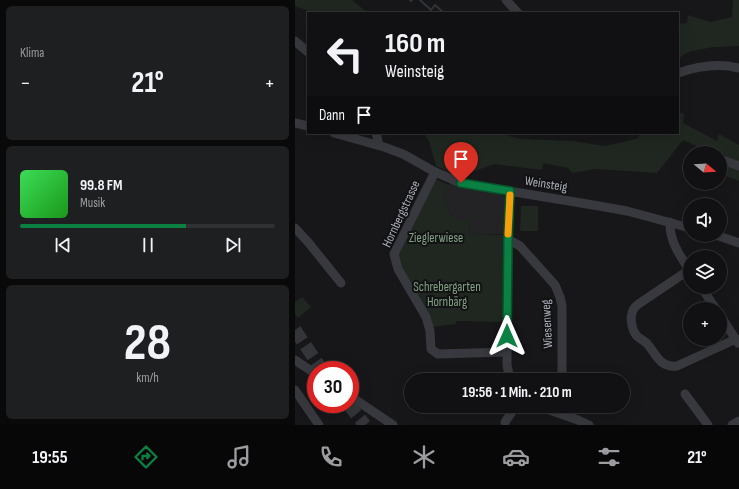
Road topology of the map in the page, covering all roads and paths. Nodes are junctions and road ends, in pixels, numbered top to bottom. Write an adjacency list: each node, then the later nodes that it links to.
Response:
1 (506, 0): 2 (street)
2 (517, 12)
3 (295, 41): 4 (street)
4 (307, 51)
5 (739, 68): 6 (street)
6 (679, 73)
7 (296, 122): 8 (street)
8 (307, 126)
9 (338, 134): 11 (street, Weinsteig)
10 (376, 134): 11 (street)
11 (379, 145): 14 (street, Weinsteig)
12 (727, 162): 13 (street)
13 (739, 166)
14 (435, 172): 15 (street, Weinsteig); 27 (street, Hornbergstrasse)
15 (510, 191): 16 (street, Weinsteig); 20 (street)
16 (670, 222): 17 (street, Weinsteig); 22 (street)
17 (683, 226)
18 (295, 228): 24 (street)
19 (727, 239): 21 (street)
20 (508, 241): 27 (street); 31 (street, Wiesenweg)
21 (739, 243)
22 (683, 260)
23 (683, 275): 26 (street)
24 (341, 283)
25 (727, 326): 26 (street)
26 (738, 342)
27 (507, 352): 30 (street)
28 (295, 360): 29 (street)
29 (307, 368)
30 (509, 373)
31 (562, 373)
32 (295, 390): 39 (street)
33 (685, 394): 42 (street)
34 (359, 402): 40 (street)
35 (511, 413): 38 (street)
36 (565, 413): 41 (street)
37 (739, 421): 43 (street)
38 (505, 422)
39 (319, 425)
40 (393, 425)
41 (589, 425)
42 (708, 425)
43 (732, 425)

